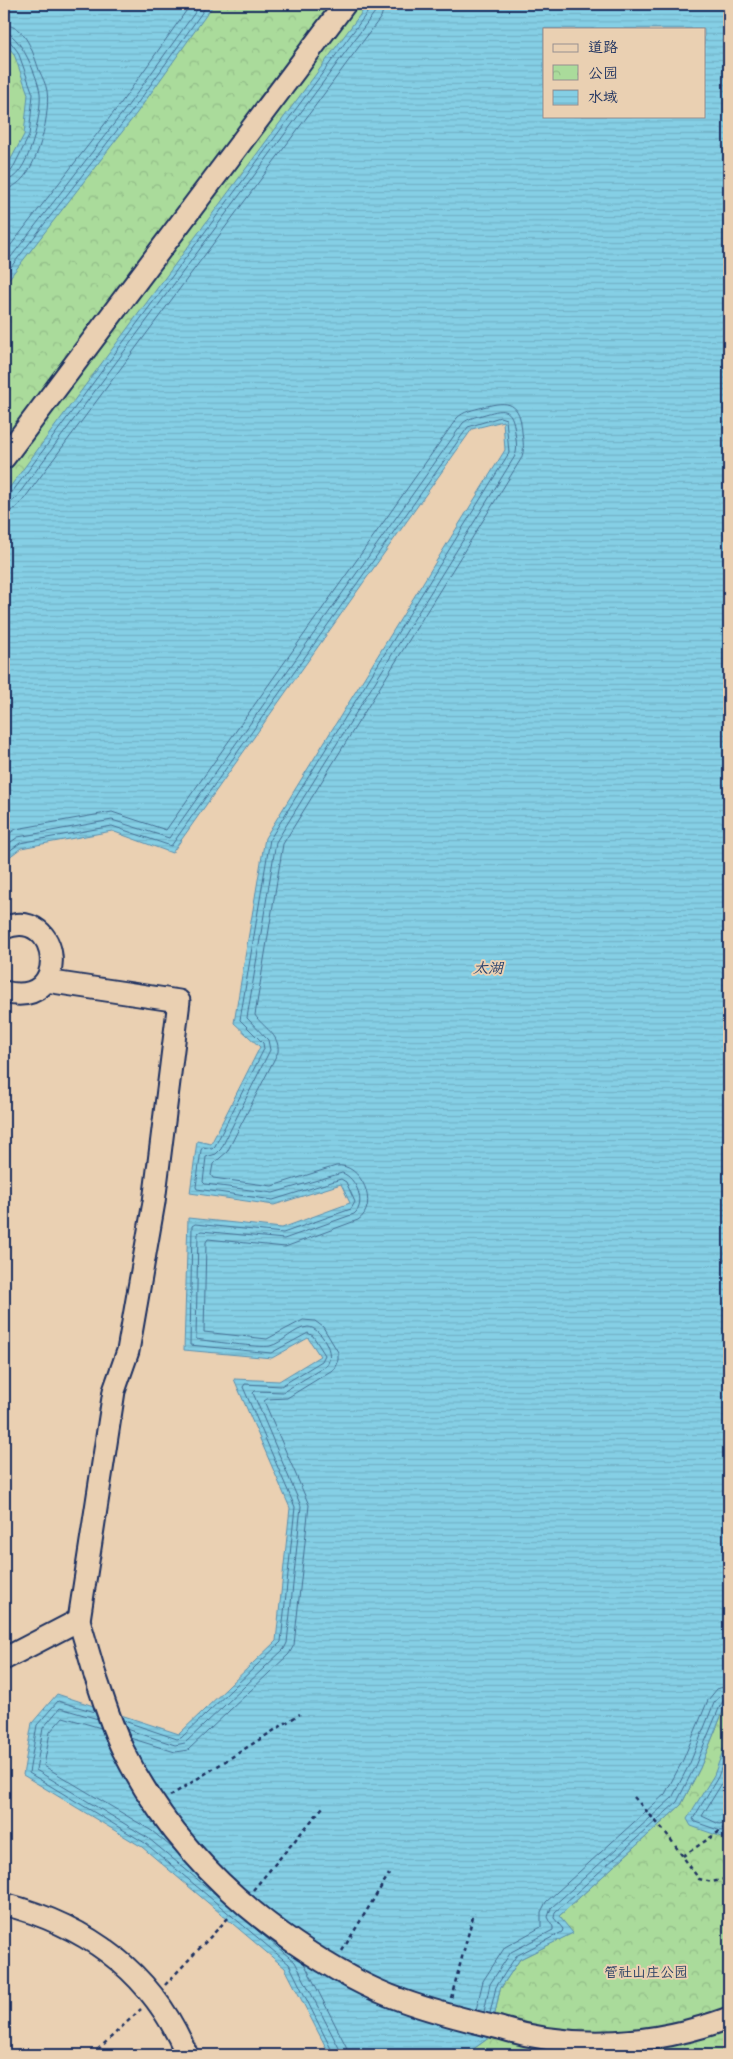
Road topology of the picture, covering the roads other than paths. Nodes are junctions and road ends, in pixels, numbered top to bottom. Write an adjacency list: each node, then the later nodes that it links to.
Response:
1 (345, 4): 2 (street)
2 (4, 458)
3 (4, 928): 4 (street)
4 (46, 981): 5 (street); 6 (street)
5 (4, 992)
6 (79, 1620): 7 (street); 9 (street, bridge)
7 (4, 1659)
8 (4, 1904): 10 (street)
9 (729, 2018)
10 (187, 2055)

